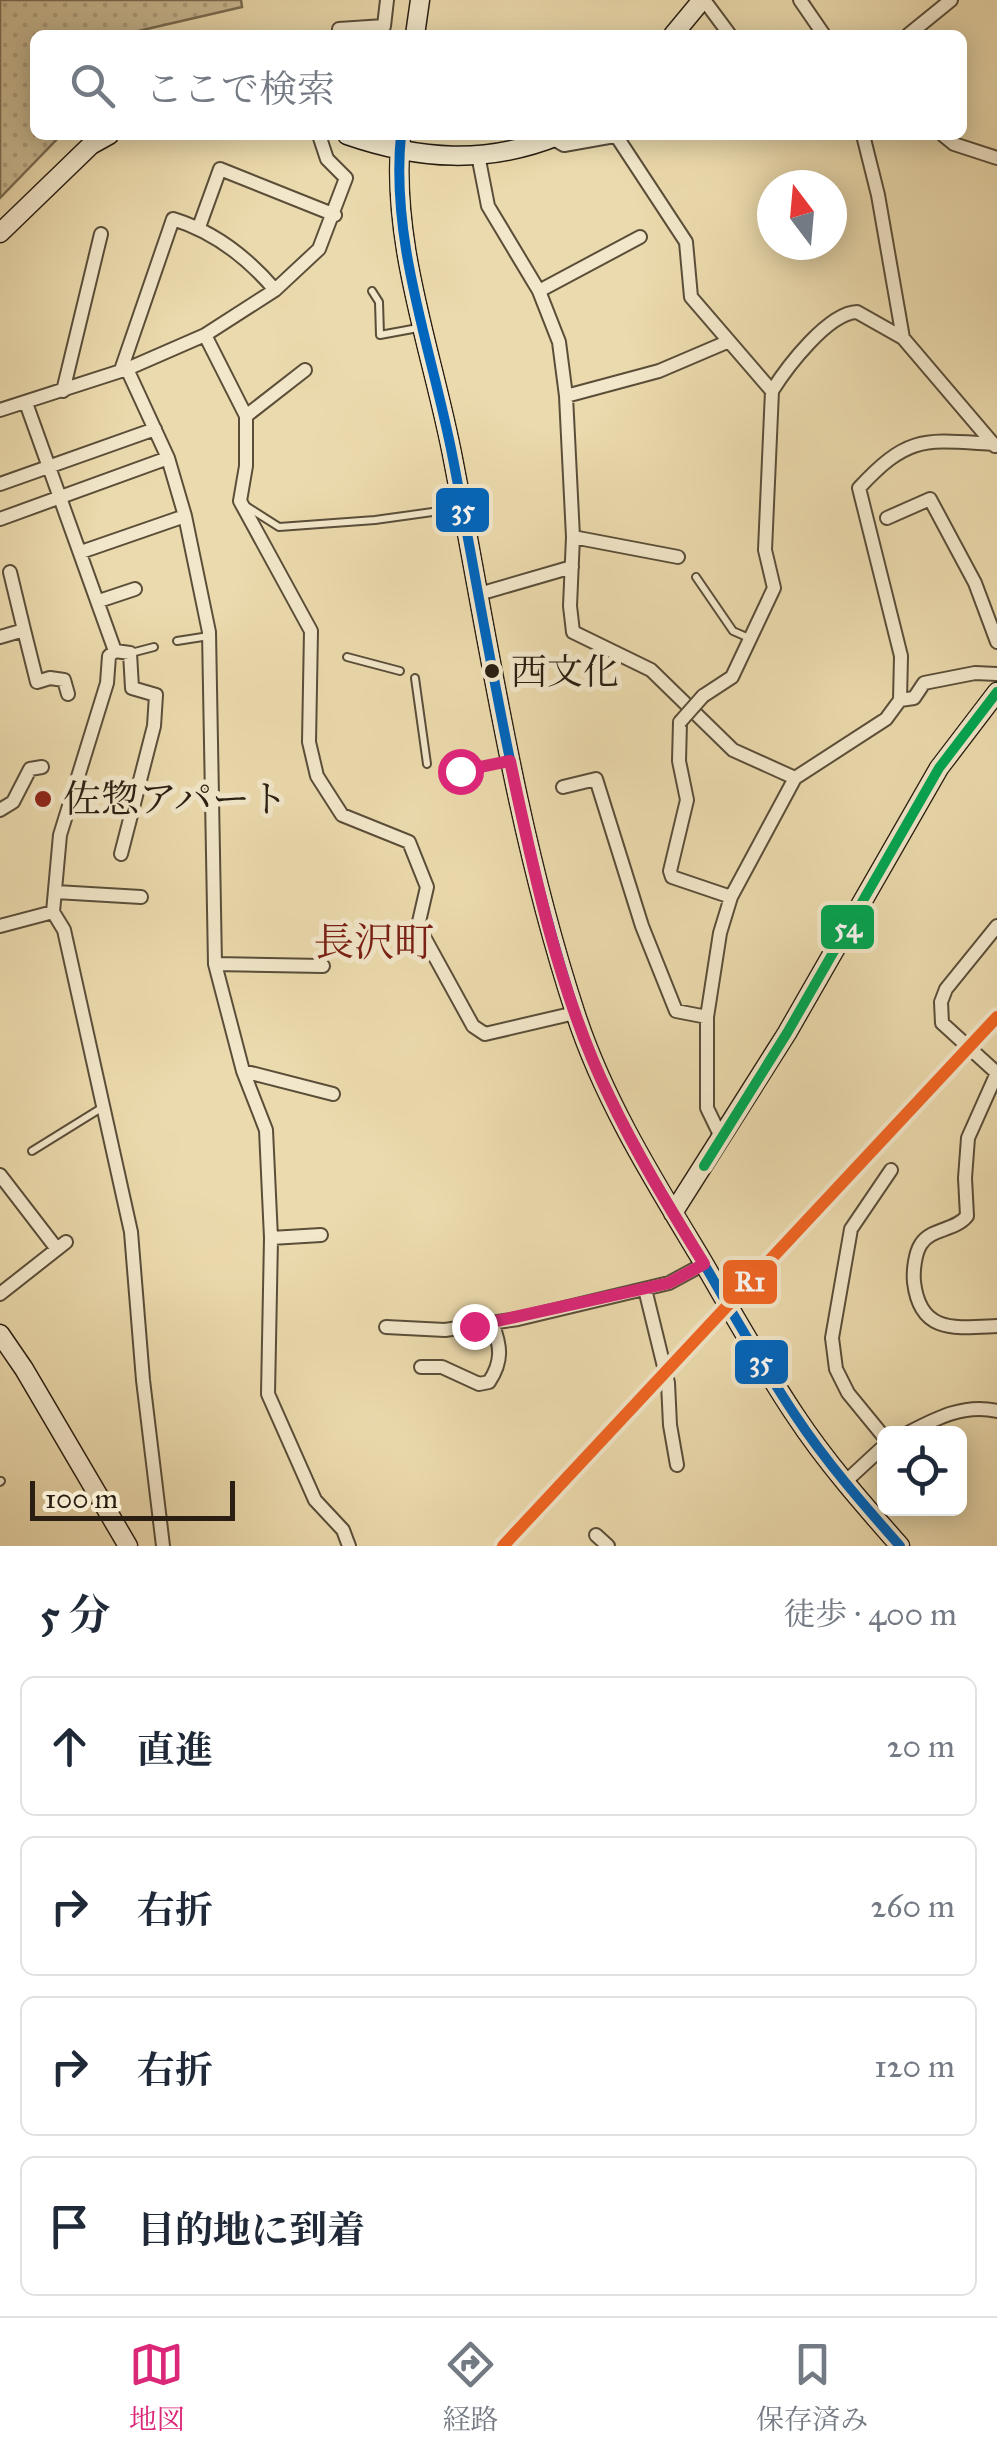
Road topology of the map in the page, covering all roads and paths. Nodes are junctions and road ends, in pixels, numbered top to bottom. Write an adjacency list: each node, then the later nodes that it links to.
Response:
1 (388, 0): 6 (street)
2 (420, 0): 7 (street)
3 (703, 0): 8 (street); 9 (street)
4 (800, 0): 10 (street)
5 (951, 0): 11 (street)
6 (339, 28)
7 (416, 30)
8 (677, 30)
9 (726, 30)
10 (821, 30)
11 (914, 30)
12 (100, 140): 25 (street)
13 (321, 140): 23 (street)
14 (543, 140): 21 (street)
15 (559, 140): 16 (street)
16 (595, 140)
17 (622, 140): 34 (street)
18 (864, 140): 33 (street)
19 (950, 140): 22 (street)
20 (400, 144): 21 (street); 31 (street)
21 (478, 155): 30 (street)
22 (997, 158)
23 (334, 215): 24 (street); 28 (street)
24 (199, 227): 28 (street); 35 (street)
25 (0, 233)
26 (101, 234): 37 (street)
27 (640, 238): 30 (street)
28 (275, 290): 32 (street)
29 (372, 291): 31 (lane)
30 (539, 292): 39 (street)
31 (424, 327): 50 (street)
32 (205, 336): 35 (street); 42 (street)
33 (903, 338): 38 (street); 44 (street)
34 (727, 342): 38 (street); 39 (street)
35 (124, 369): 37 (street); 43 (street)
36 (305, 370): 42 (street)
37 (63, 390): 40 (street)
38 (772, 391): 66 (street)
39 (566, 396): 54 (street)
40 (26, 404): 41 (street); 46 (street)
41 (0, 410)
42 (246, 416): 49 (street)
43 (156, 428): 45 (street); 46 (street)
44 (995, 446): 78 (street)
45 (168, 458): 48 (street); 51 (street)
46 (50, 466): 47 (street); 48 (street)
47 (0, 484)
48 (60, 498): 53 (street); 55 (street)
49 (240, 502): 50 (lane); 95 (street)
50 (462, 508): 61 (street)
51 (185, 516): 55 (street); 64 (street)
52 (888, 518): 68 (street)
53 (0, 519)
54 (573, 537): 56 (street); 57 (street)
55 (82, 552): 62 (street)
56 (678, 557)
57 (572, 567): 61 (street); 83 (street)
58 (10, 572): 63 (street)
59 (696, 576): 66 (lane)
60 (135, 589): 62 (street)
61 (478, 594): 79 (street)
62 (99, 602): 70 (street)
63 (24, 630): 65 (street); 77 (street)
64 (209, 636): 67 (lane); 93 (street)
65 (0, 637)
66 (750, 638): 89 (street, bridge)
67 (177, 641)
68 (997, 642)
69 (154, 648): 71 (lane)
70 (115, 651): 71 (street); 87 (street)
71 (130, 653): 86 (street)
72 (347, 658): 73 (lane)
73 (400, 671)
74 (997, 674): 78 (street)
75 (415, 678): 80 (lane)
76 (997, 692): 101 (street)
77 (68, 694)
78 (900, 700): 83 (street)
79 (510, 761): 82 (lane); 95 (street)
80 (427, 764)
81 (42, 768): 85 (street)
82 (460, 771)
83 (795, 778): 89 (street)
84 (563, 787): 96 (street)
85 (0, 810)
86 (121, 854)
87 (56, 892): 88 (street); 90 (street)
88 (141, 897)
89 (731, 897): 96 (street)
90 (53, 912): 91 (street); 100 (street)
91 (0, 926)
92 (997, 926): 98 (street)
93 (215, 964): 94 (street); 97 (street)
94 (323, 966)
95 (575, 1013): 105 (street)
96 (706, 1016): 101 (street)
97 (243, 1071): 99 (street); 107 (street)
98 (997, 1073): 112 (street)
99 (334, 1094)
100 (103, 1107): 102 (lane); 124 (street)
101 (722, 1139): 105 (street)
102 (32, 1151)
103 (891, 1170): 118 (street)
104 (0, 1175): 110 (street)
105 (673, 1213): 108 (street)
106 (321, 1235): 107 (street)
107 (271, 1238): 125 (street)
108 (704, 1264): 109 (street); 121 (street)
109 (646, 1289): 111 (street); 120 (street)
110 (0, 1294)
111 (492, 1323): 113 (street); 115 (street)
112 (997, 1326)
113 (386, 1327)
114 (0, 1334): 123 (street)
115 (420, 1367)
116 (997, 1412): 117 (street)
117 (922, 1426)
118 (877, 1428)
119 (877, 1452): 121 (street)
120 (677, 1466)
121 (844, 1482): 127 (street)
122 (596, 1536): 126 (street)
123 (128, 1546)
124 (163, 1546)
125 (348, 1546)
126 (608, 1546)
127 (900, 1546)

